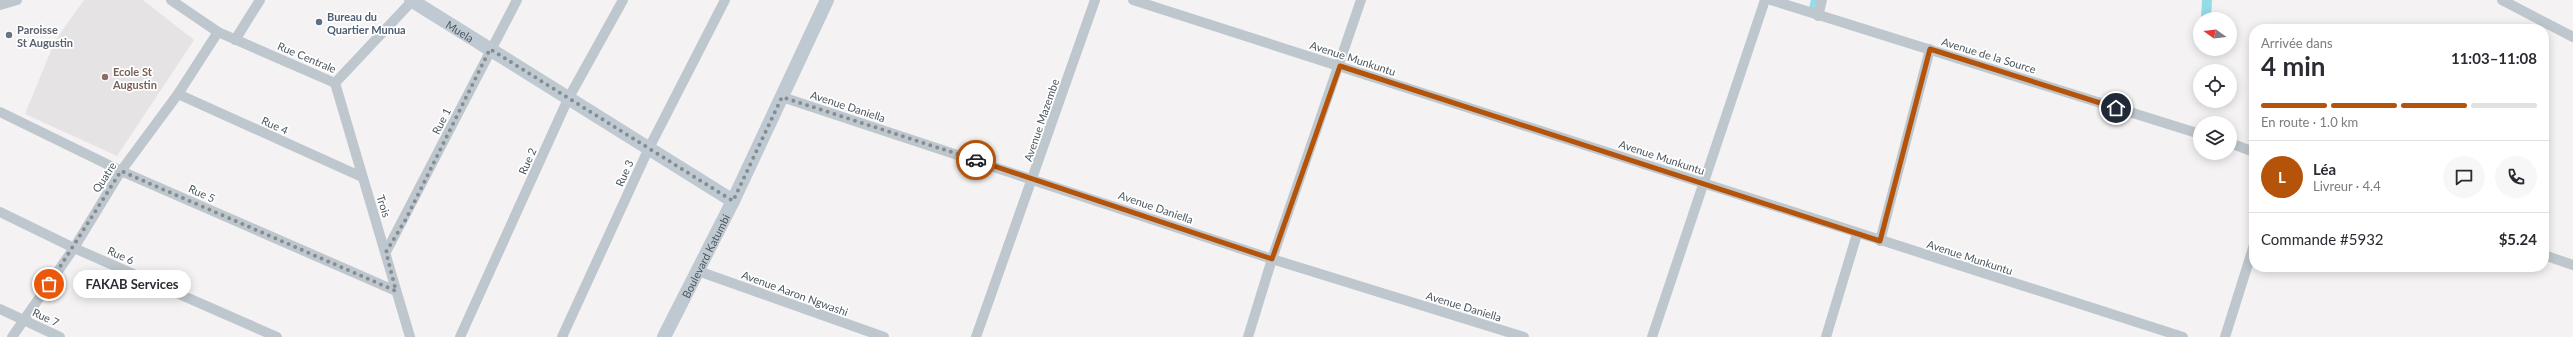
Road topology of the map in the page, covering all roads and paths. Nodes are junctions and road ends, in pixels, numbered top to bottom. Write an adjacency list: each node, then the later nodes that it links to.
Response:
1 (18, 0): 16 (street)
2 (171, 0): 20 (street, Rue Centrale)
3 (260, 0): 22 (street)
4 (412, 0): 23 (street, Muela); 26 (street, Rue Centrale)
5 (517, 0): 23 (street, Rue 1)
6 (624, 0): 29 (street, Rue 2)
7 (725, 0): 33 (street, Rue 3)
8 (827, 0): 28 (street, Boulevard Katumbi)
9 (1095, 0): 37 (street, Avenue Mazembe)
10 (1133, 0): 25 (street, Avenue Munkuntu)
11 (1361, 0): 25 (street)
12 (1765, 0): 38 (street)
13 (1771, 0): 17 (street, Avenue de la Source)
14 (1822, 0): 17 (street)
15 (2502, 0): 18 (street)
16 (0, 5)
17 (1818, 16): 24 (street, Avenue de la Source)
18 (2548, 24)
19 (2549, 24): 21 (street)
20 (218, 32): 22 (street, Rue Centrale); 27 (street, Quatre)
21 (2573, 37)
22 (235, 40): 26 (street, Rue Centrale)
23 (490, 49): 29 (street, Muela); 44 (street, Rue 1)
24 (1930, 49): 31 (street, Avenue de la Source); 42 (street)
25 (1340, 66): 38 (street, Avenue Munkuntu); 46 (street)
26 (335, 83): 36 (street, Trois)
27 (178, 94): 35 (street, Quatre); 36 (street, Rue 4)
28 (782, 97): 37 (street, Avenue Daniella); 39 (street, Boulevard Katumbi)
29 (568, 99): 33 (street, Muela); 57 (street, Rue 2)
30 (0, 112): 35 (street, Rue 5)
31 (2193, 132)
32 (2237, 146): 34 (street)
33 (648, 150): 39 (street, Muela); 58 (street, Rue 3)
34 (2249, 150)
35 (121, 171): 43 (street, Quatre); 50 (street, Rue 5)
36 (362, 177): 44 (street, Trois)
37 (1034, 179): 46 (street, Avenue Daniella); 61 (street, Avenue Mazembe)
38 (1704, 183): 41 (street, Avenue Munkuntu); 64 (street)
39 (733, 201): 49 (street, Boulevard Katumbi)
40 (0, 212): 43 (street, Rue 6)
41 (1858, 234): 42 (street, Avenue Munkuntu); 65 (street)
42 (1880, 241): 66 (street, Avenue Munkuntu)
43 (74, 248): 52 (street, Quatre); 55 (street, Rue 6)
44 (386, 252): 50 (street, Trois)
45 (2549, 256): 48 (street)
46 (1272, 259): 62 (street); 63 (street, Avenue Daniella)
47 (2249, 261): 67 (street)
48 (2573, 265)
49 (698, 271): 59 (street, Boulevard Katumbi); 60 (street, Avenue Aaron Ngwashi)
50 (396, 291): 56 (street, Trois)
51 (0, 309): 52 (street, Rue 7)
52 (24, 320): 53 (street, Quatre); 54 (street, Rue 7)
53 (12, 337)
54 (60, 337)
55 (277, 337)
56 (410, 337)
57 (460, 337)
58 (562, 337)
59 (664, 337)
60 (884, 337)
61 (976, 337)
62 (1248, 337)
63 (1524, 337)
64 (1652, 337)
65 (1826, 337)
66 (2183, 337)
67 (2226, 337)

